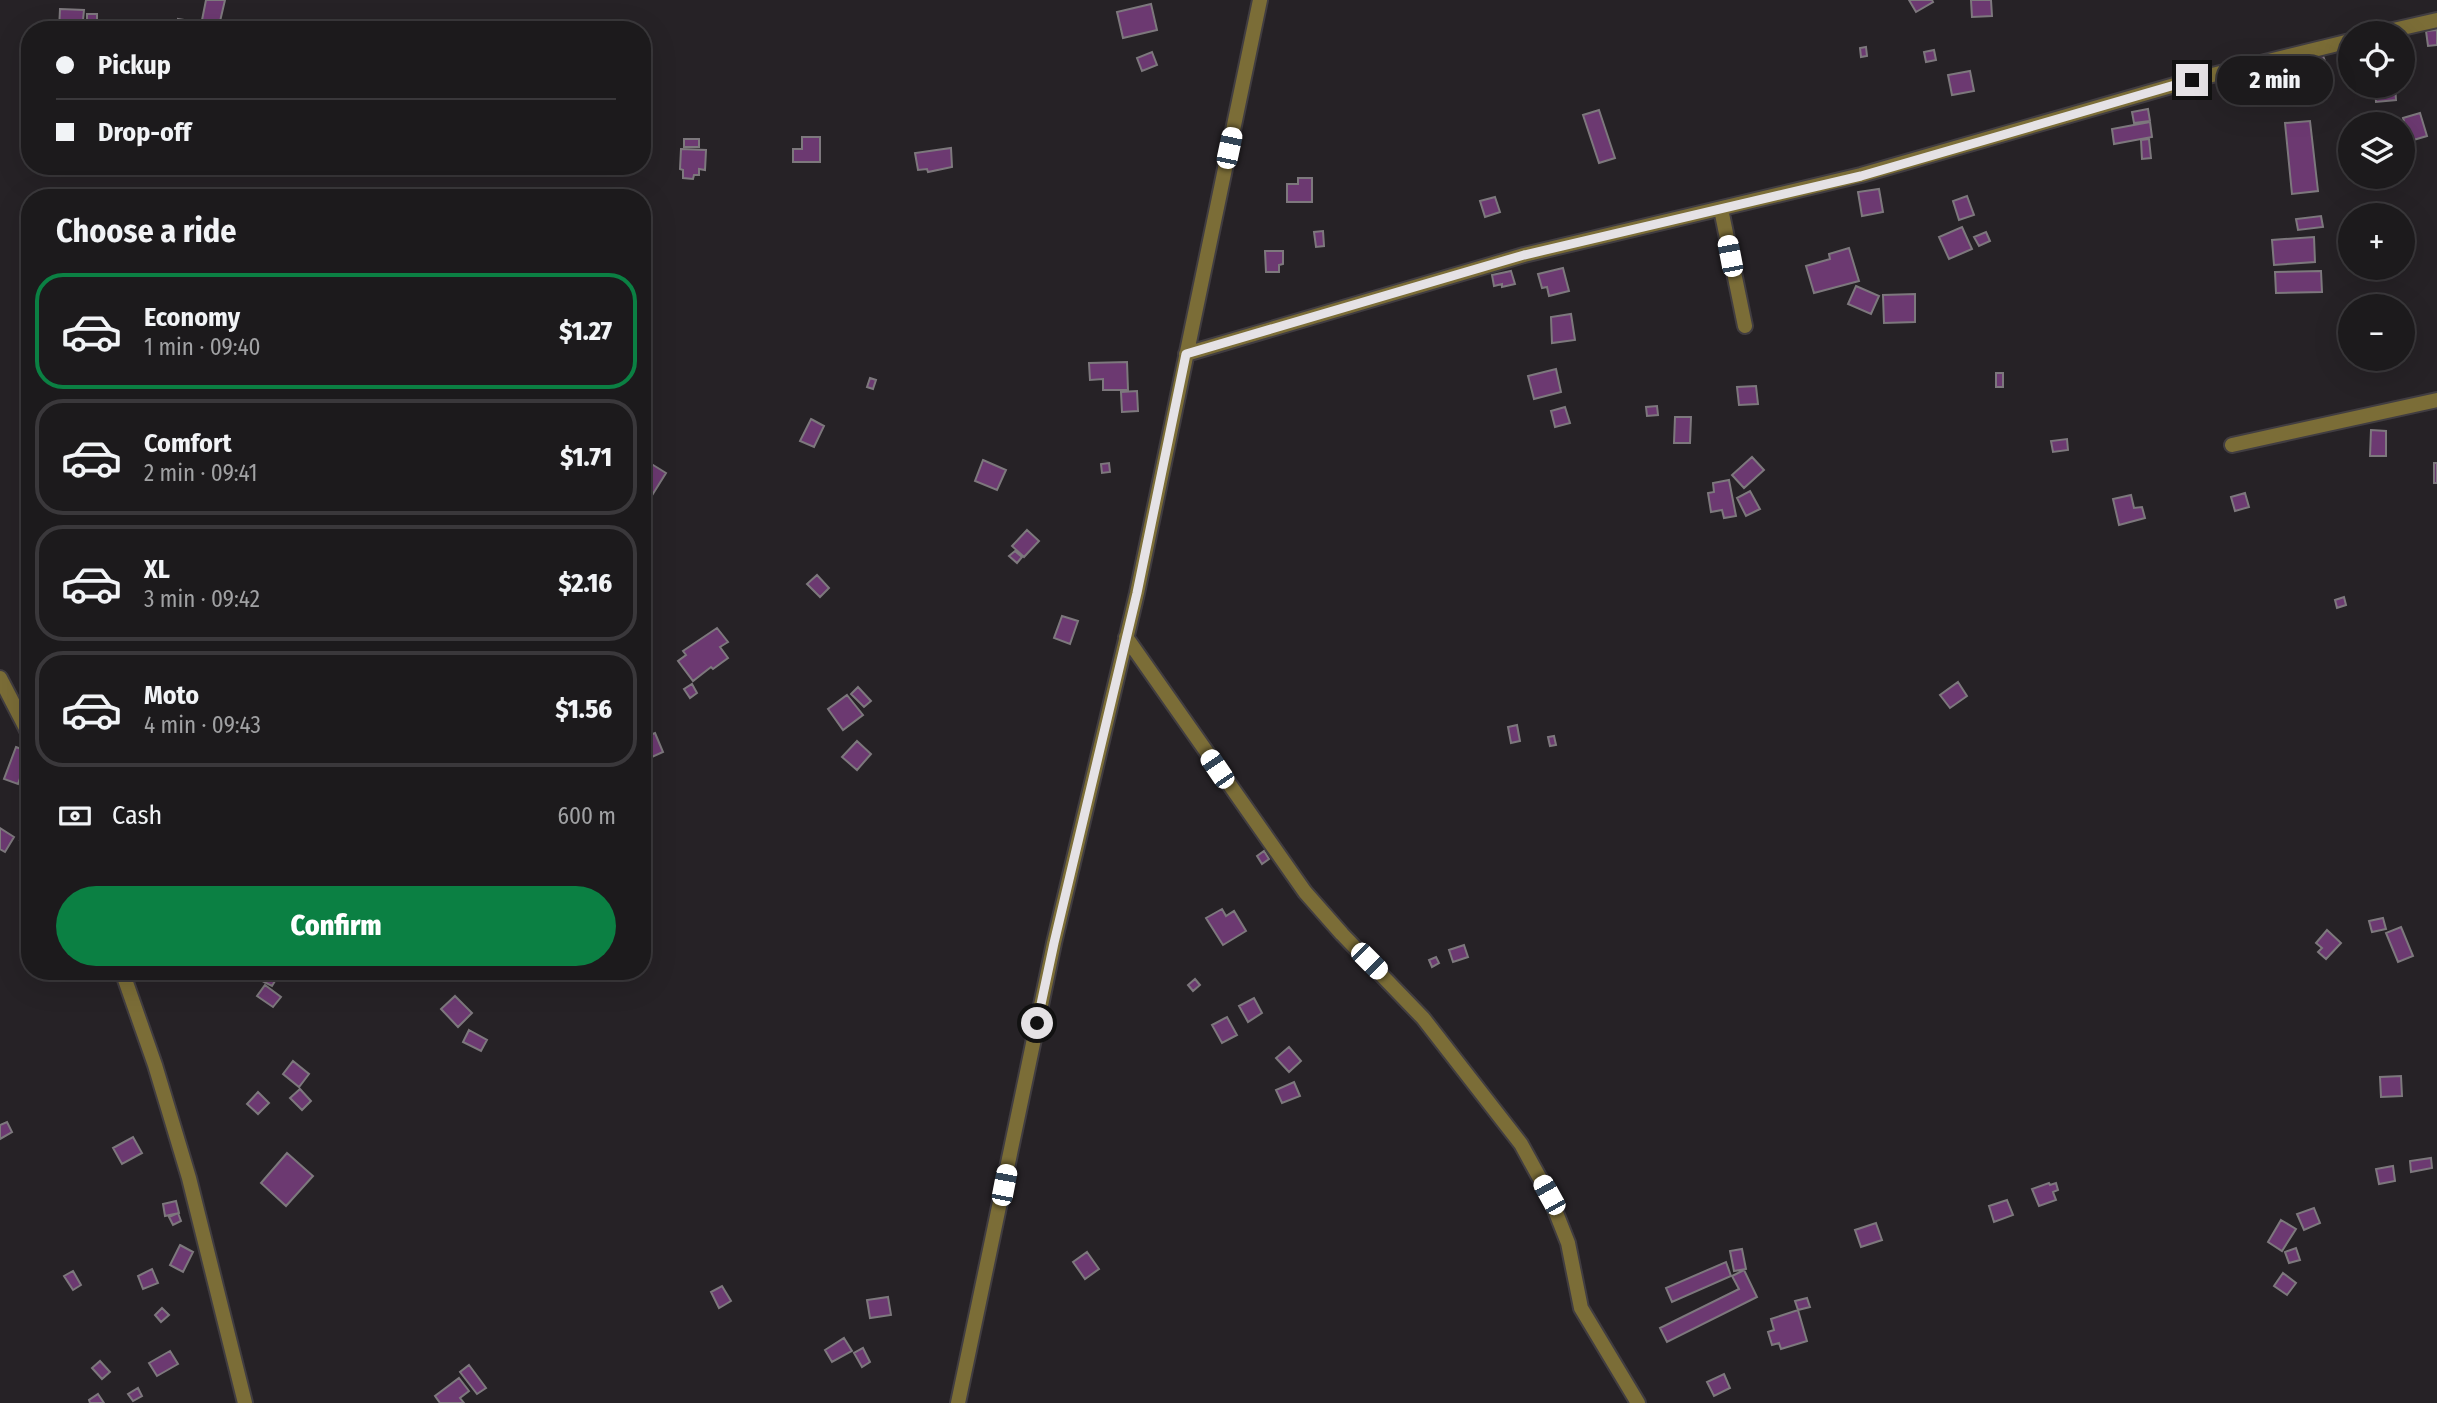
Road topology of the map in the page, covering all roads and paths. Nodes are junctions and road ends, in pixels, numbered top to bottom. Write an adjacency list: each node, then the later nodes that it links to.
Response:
1 (1259, 0): 7 (street)
2 (2437, 20): 3 (street)
3 (2415, 25)
4 (2338, 44): 5 (street)
5 (1721, 209): 6 (street); 7 (street)
6 (1745, 326)
7 (1186, 354): 10 (street)
8 (2437, 400): 9 (street)
9 (2232, 446)
10 (1126, 637): 15 (street); 16 (street)
11 (0, 678): 12 (street)
12 (21, 719)
13 (125, 980): 14 (street)
14 (245, 1403)
15 (958, 1403)
16 (1638, 1403)

